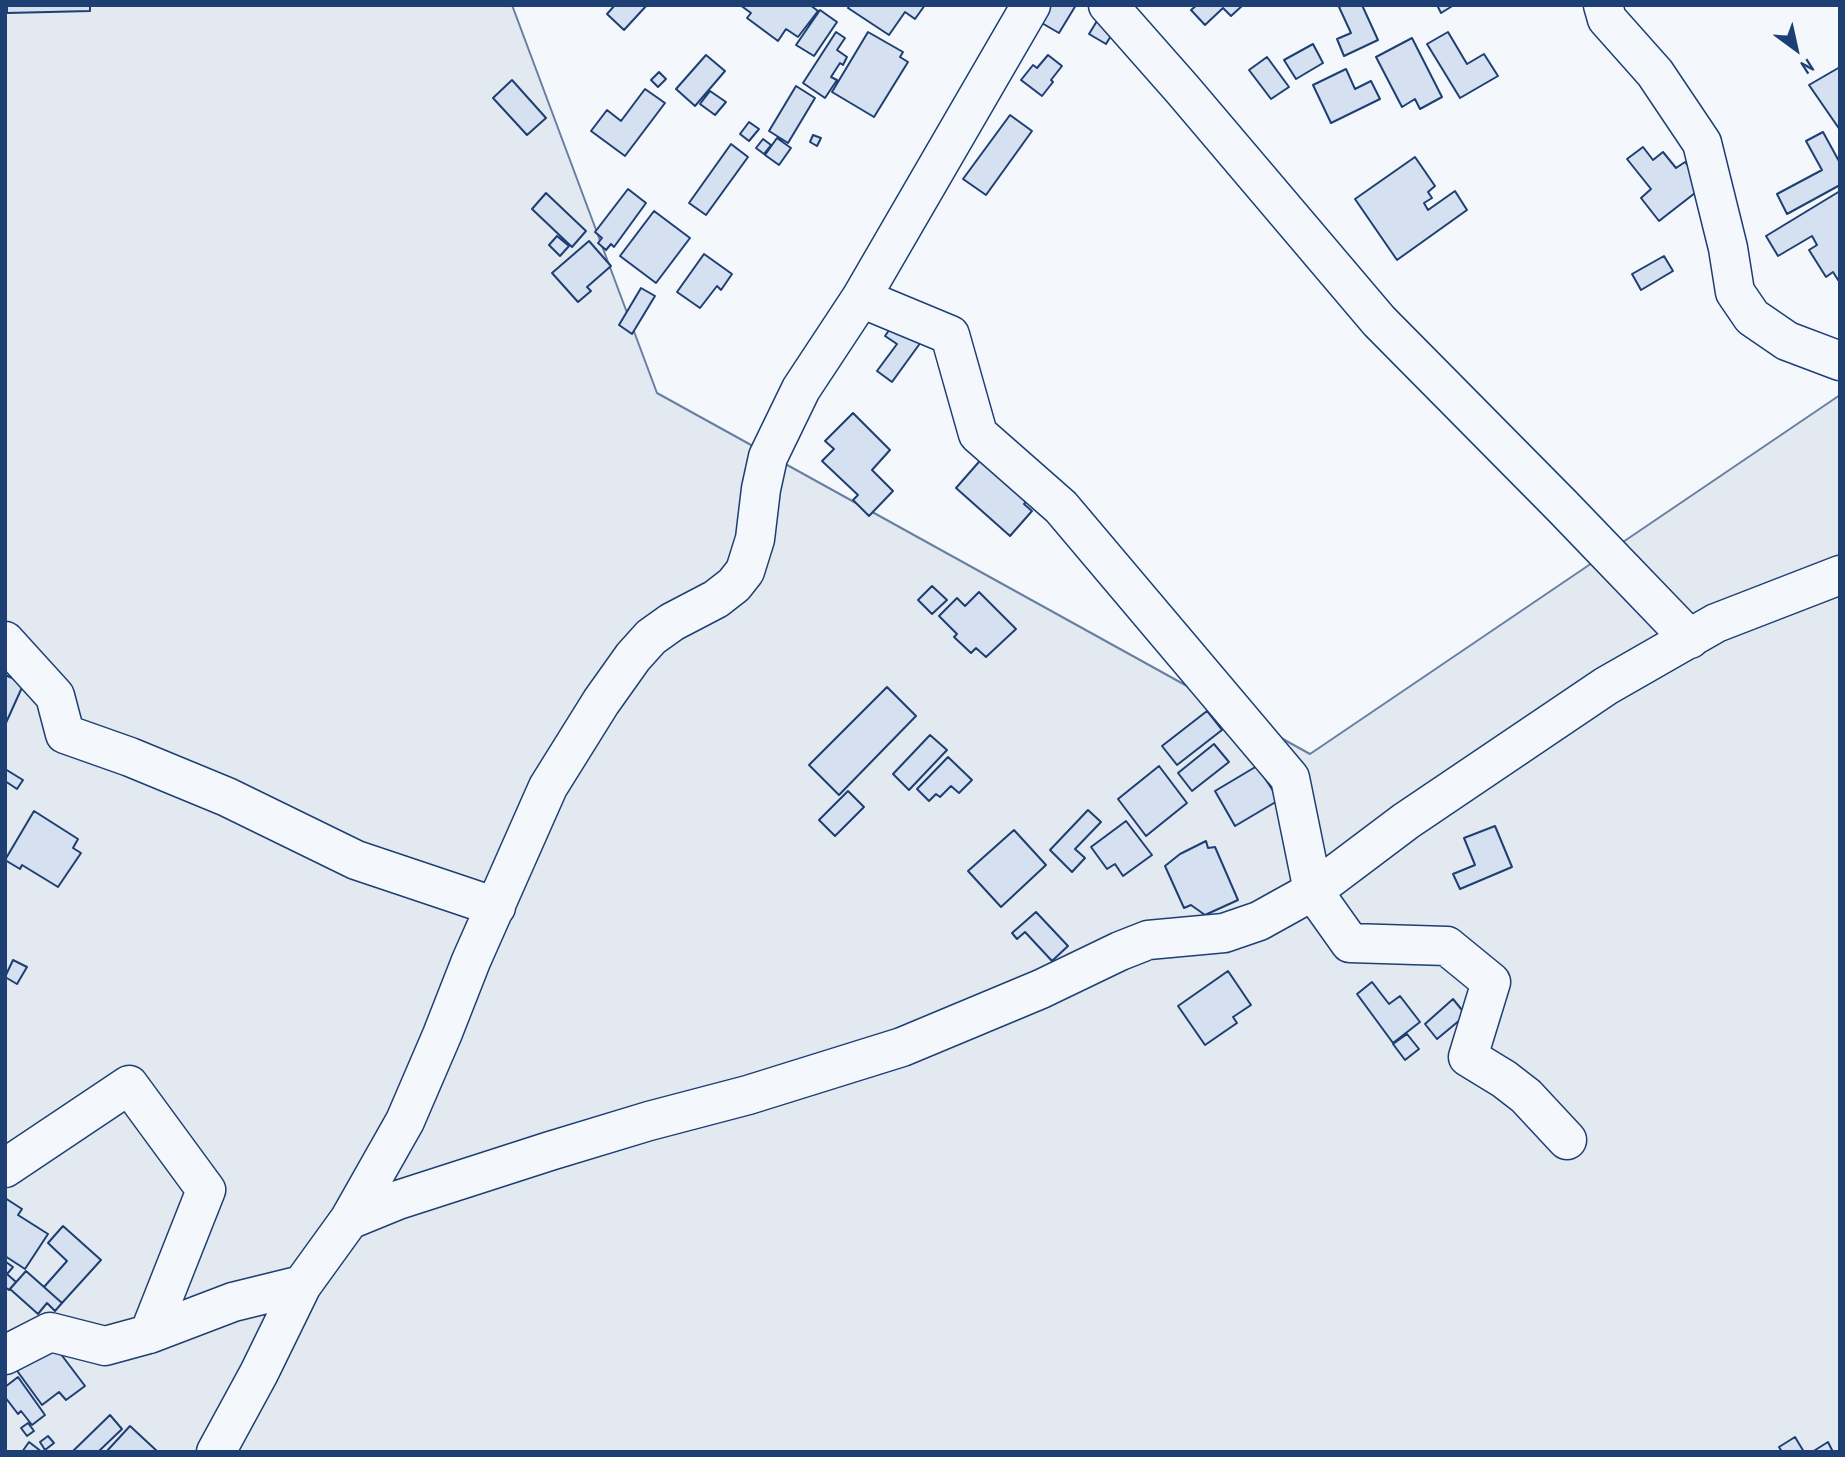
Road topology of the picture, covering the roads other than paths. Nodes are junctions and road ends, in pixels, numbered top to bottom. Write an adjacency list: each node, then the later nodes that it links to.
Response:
1 (1031, 5): 4 (street)
2 (1108, 5): 7 (street)
3 (1603, 5): 5 (street)
4 (861, 298): 9 (street); 10 (street)
5 (1840, 361)
6 (1840, 575): 7 (street)
7 (1689, 639): 9 (street)
8 (5, 641): 10 (street)
9 (1312, 891): 11 (street); 13 (street)
10 (496, 907): 13 (street)
11 (1567, 1140)
12 (5, 1168): 15 (street)
13 (349, 1220): 14 (street)
14 (302, 1285): 15 (street); 17 (street)
15 (149, 1334): 16 (street)
16 (5, 1355)
17 (216, 1452)

